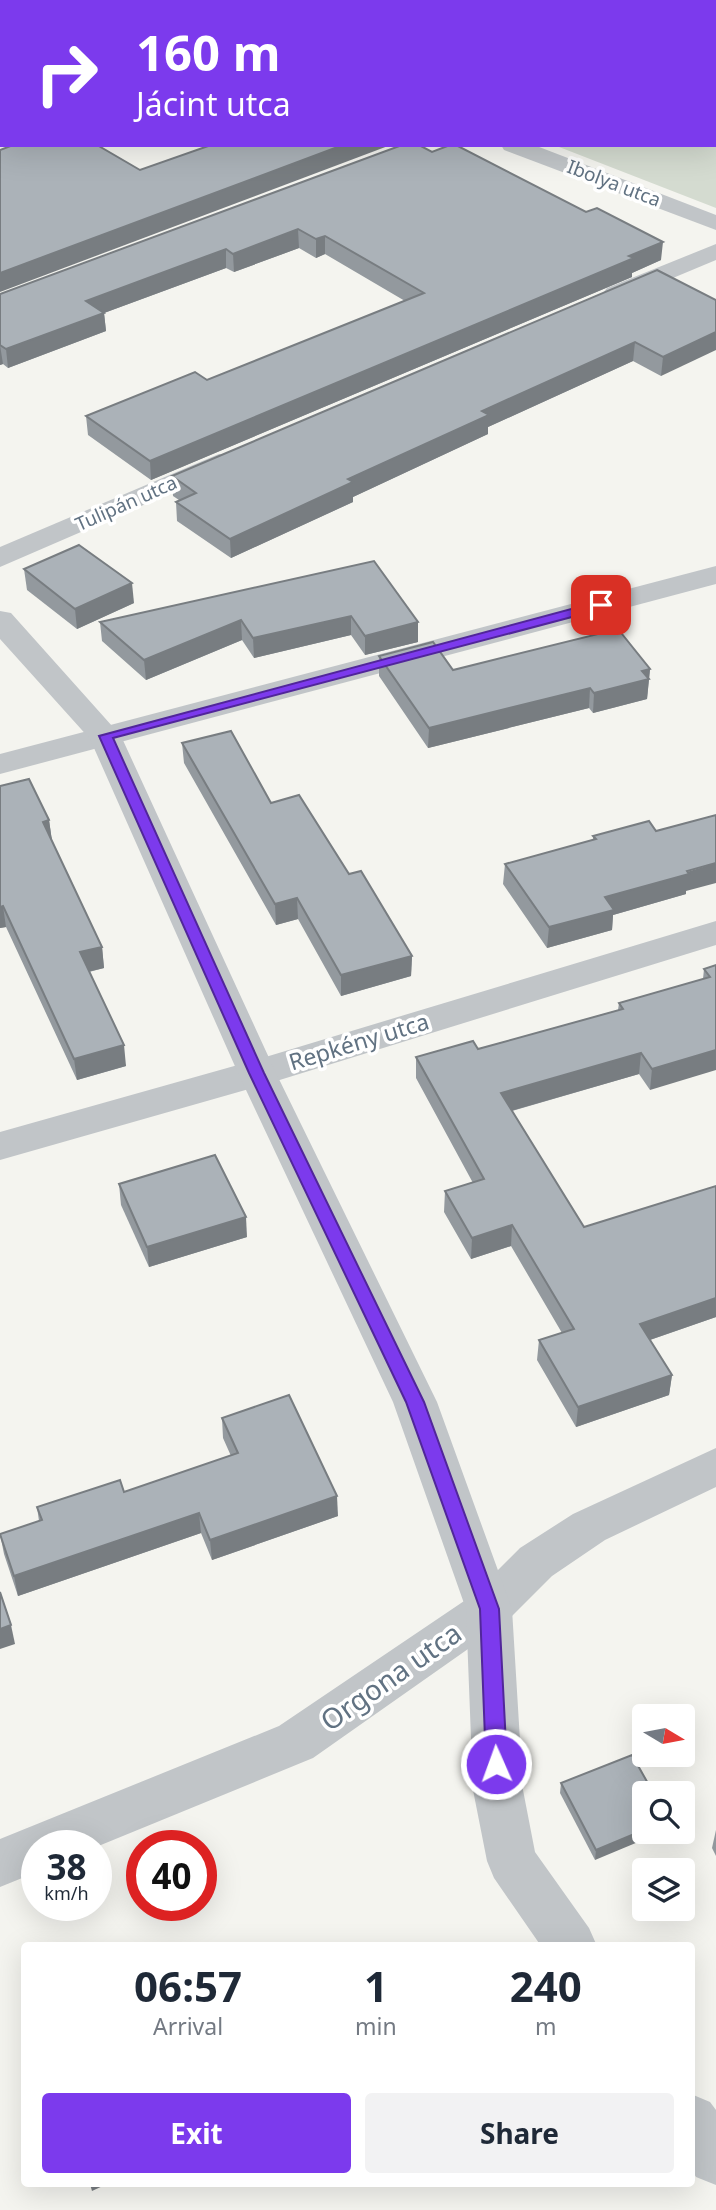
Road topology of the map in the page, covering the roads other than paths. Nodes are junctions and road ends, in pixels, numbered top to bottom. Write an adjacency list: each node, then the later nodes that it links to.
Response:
1 (518, 147): 2 (street, Ibolya utca)
2 (716, 223)
3 (716, 251): 4 (street)
4 (587, 306)
5 (242, 453): 6 (street, Tulipán utca)
6 (0, 558)
7 (716, 575): 9 (street)
8 (0, 620): 9 (street)
9 (105, 736): 10 (street); 12 (street)
10 (0, 764)
11 (716, 933): 12 (street, Repkény utca)
12 (257, 1073): 13 (street, Repkény utca); 15 (street)
13 (0, 1146)
14 (706, 1479): 15 (street, Orgona utca)
15 (489, 1609): 16 (street, Orgona utca); 19 (street)
16 (81, 1830)
17 (21, 1854): 18 (street, Orgona utca)
18 (0, 1863)
19 (568, 1942)
20 (695, 2127): 21 (street)
21 (716, 2157)

